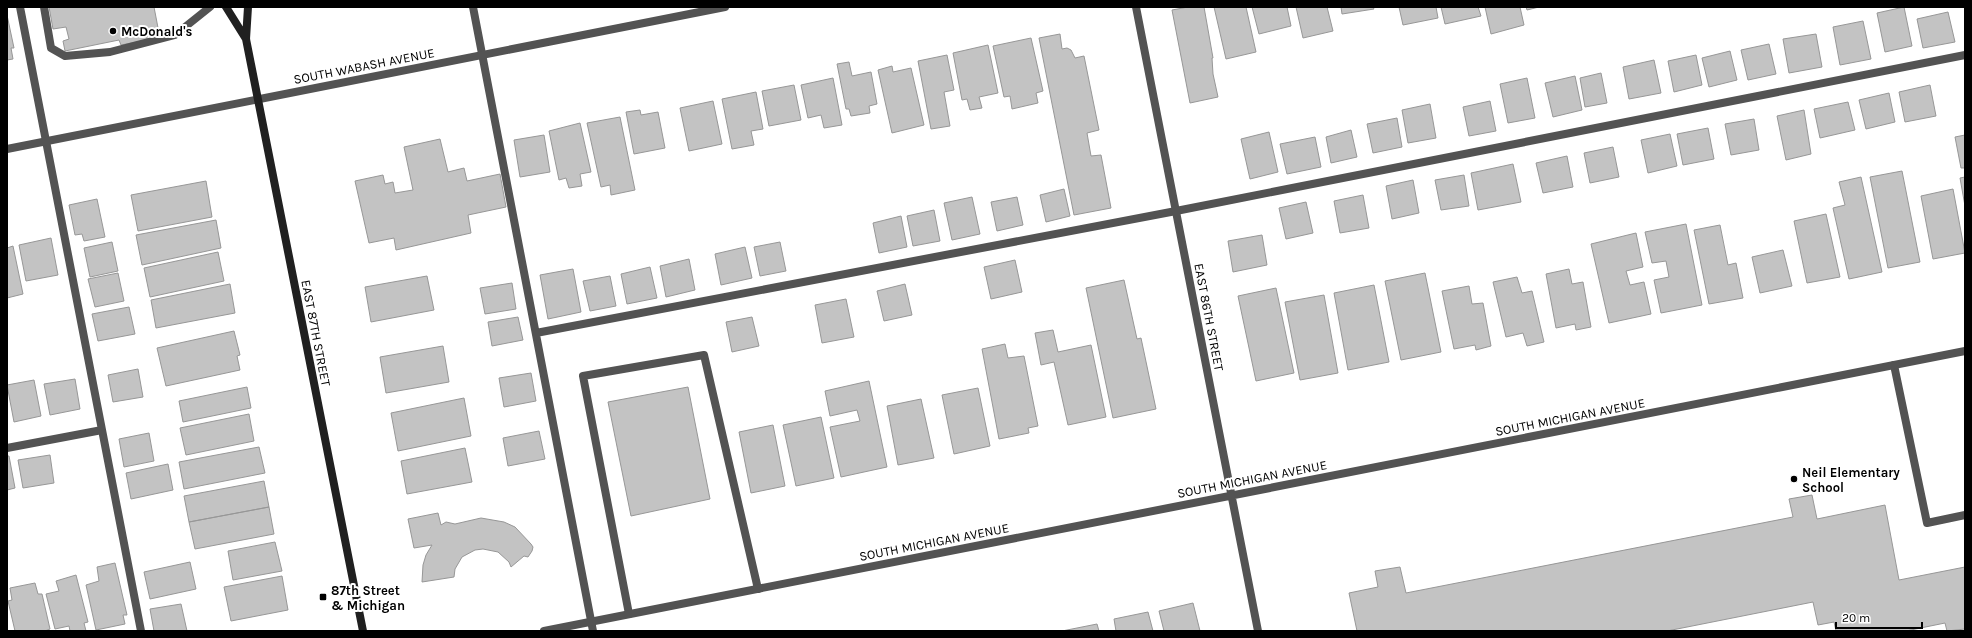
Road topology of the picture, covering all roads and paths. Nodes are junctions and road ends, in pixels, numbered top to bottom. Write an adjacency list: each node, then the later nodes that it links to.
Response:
1 (20, 7): 13 (street)
2 (44, 7): 3 (street)
3 (210, 7)
4 (226, 7): 9 (main road, EAST 87TH STREET)
5 (248, 7): 9 (main road, EAST 87TH STREET)
6 (473, 7): 11 (street)
7 (725, 7): 11 (street, SOUTH WABASH AVENUE)
8 (1136, 7): 15 (street, EAST 86TH STREET)
9 (246, 39): 12 (main road, EAST 87TH STREET)
10 (1965, 54): 15 (street)
11 (482, 55): 12 (street, SOUTH WABASH AVENUE); 16 (street)
12 (258, 99): 13 (street, SOUTH WABASH AVENUE); 27 (main road, EAST 87TH STREET)
13 (46, 141): 14 (street, SOUTH WABASH AVENUE); 19 (street)
14 (7, 148)
15 (1176, 211): 16 (street); 21 (street, EAST 86TH STREET)
16 (536, 333): 25 (street)
17 (1965, 351): 18 (street, SOUTH MICHIGAN AVENUE)
18 (1894, 365): 21 (street, SOUTH MICHIGAN AVENUE); 22 (street)
19 (102, 430): 20 (street); 26 (street)
20 (7, 448)
21 (1232, 496): 23 (street, SOUTH MICHIGAN AVENUE); 30 (street, EAST 86TH STREET)
22 (1965, 516)
23 (758, 589): 24 (street, SOUTH MICHIGAN AVENUE); 24 (street)
24 (629, 614): 25 (street, SOUTH MICHIGAN AVENUE)
25 (592, 622): 28 (street, SOUTH MICHIGAN AVENUE); 29 (street)
26 (141, 631)
27 (363, 631)
28 (544, 631)
29 (593, 631)
30 (1258, 631)

